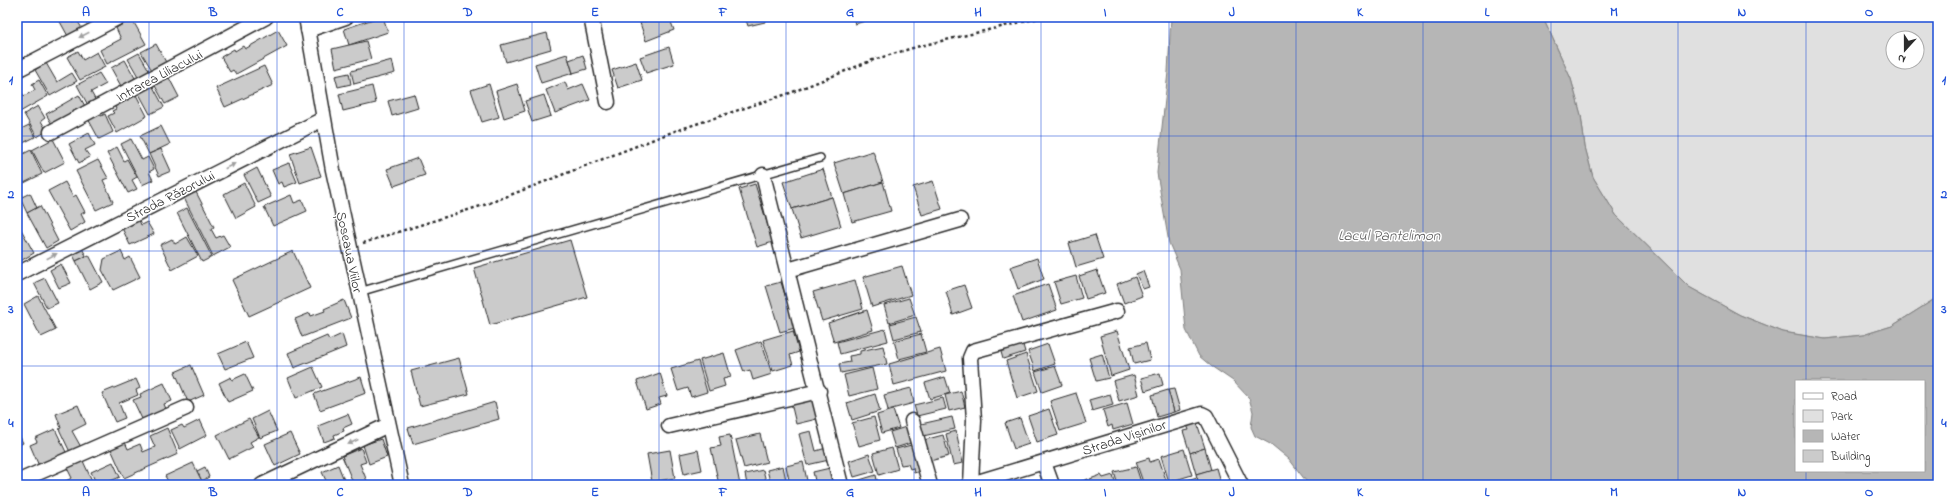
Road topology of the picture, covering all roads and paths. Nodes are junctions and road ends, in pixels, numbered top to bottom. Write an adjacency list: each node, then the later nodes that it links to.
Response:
1 (119, 17): 7 (street, one-way to 7)
2 (266, 17): 10 (street, Intrarea Liliacului)
3 (346, 17): 6 (street)
4 (591, 17): 8 (street)
5 (1043, 17): 14 (path)
6 (307, 24): 9 (street, Șoseaua Viilor)
7 (17, 70)
8 (608, 102)
9 (323, 119): 14 (street, Șoseaua Viilor); 16 (street, Strada Răzorului, one-way to 9)
10 (51, 132)
11 (820, 158): 12 (lane)
12 (763, 175): 15 (street); 17 (lane)
13 (960, 220): 15 (street)
14 (349, 247): 17 (street, Șoseaua Viilor)
15 (788, 270): 19 (street)
16 (17, 274)
17 (359, 292): 22 (street, Șoseaua Viilor)
18 (1117, 311): 30 (street)
19 (819, 391): 23 (street); 28 (street)
20 (186, 408): 25 (street)
21 (912, 421): 29 (street)
22 (388, 425): 26 (street, one-way to 26); 27 (street, Șoseaua Viilor)
23 (669, 426)
24 (1044, 463): 30 (street, Strada Vișinilor); 31 (street); 32 (street, Strada Vișinilor)
25 (17, 482)
26 (262, 485)
27 (402, 485)
28 (842, 485)
29 (930, 485)
30 (970, 485)
31 (1052, 485)
32 (1241, 485)

